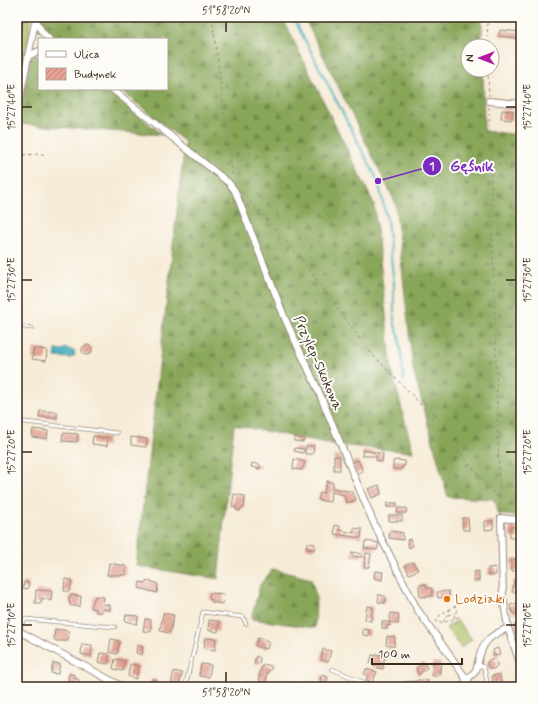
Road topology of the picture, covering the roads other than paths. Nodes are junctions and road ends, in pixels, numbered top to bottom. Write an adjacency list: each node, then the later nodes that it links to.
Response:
1 (34, 20): 2 (street); 4 (street)
2 (48, 38)
3 (38, 51): 4 (street)
4 (28, 56): 8 (street)
5 (113, 90): 21 (street, Przylep-Skokowa)
6 (489, 101): 7 (street)
7 (521, 104)
8 (17, 112)
9 (17, 326): 10 (lane)
10 (32, 328)
11 (17, 421): 12 (lane)
12 (117, 433)
13 (521, 520): 16 (street)
14 (246, 624): 23 (lane)
15 (115, 627): 17 (lane)
16 (508, 628): 18 (street); 19 (street)
17 (17, 630): 22 (street)
18 (477, 664): 21 (street); 27 (lane)
19 (521, 666)
20 (332, 669): 24 (lane)
21 (467, 678): 25 (street); 26 (street, Przylep-Skokowa)
22 (123, 687)
23 (186, 687)
24 (375, 687)
25 (463, 687)
26 (472, 687)
27 (488, 687)

